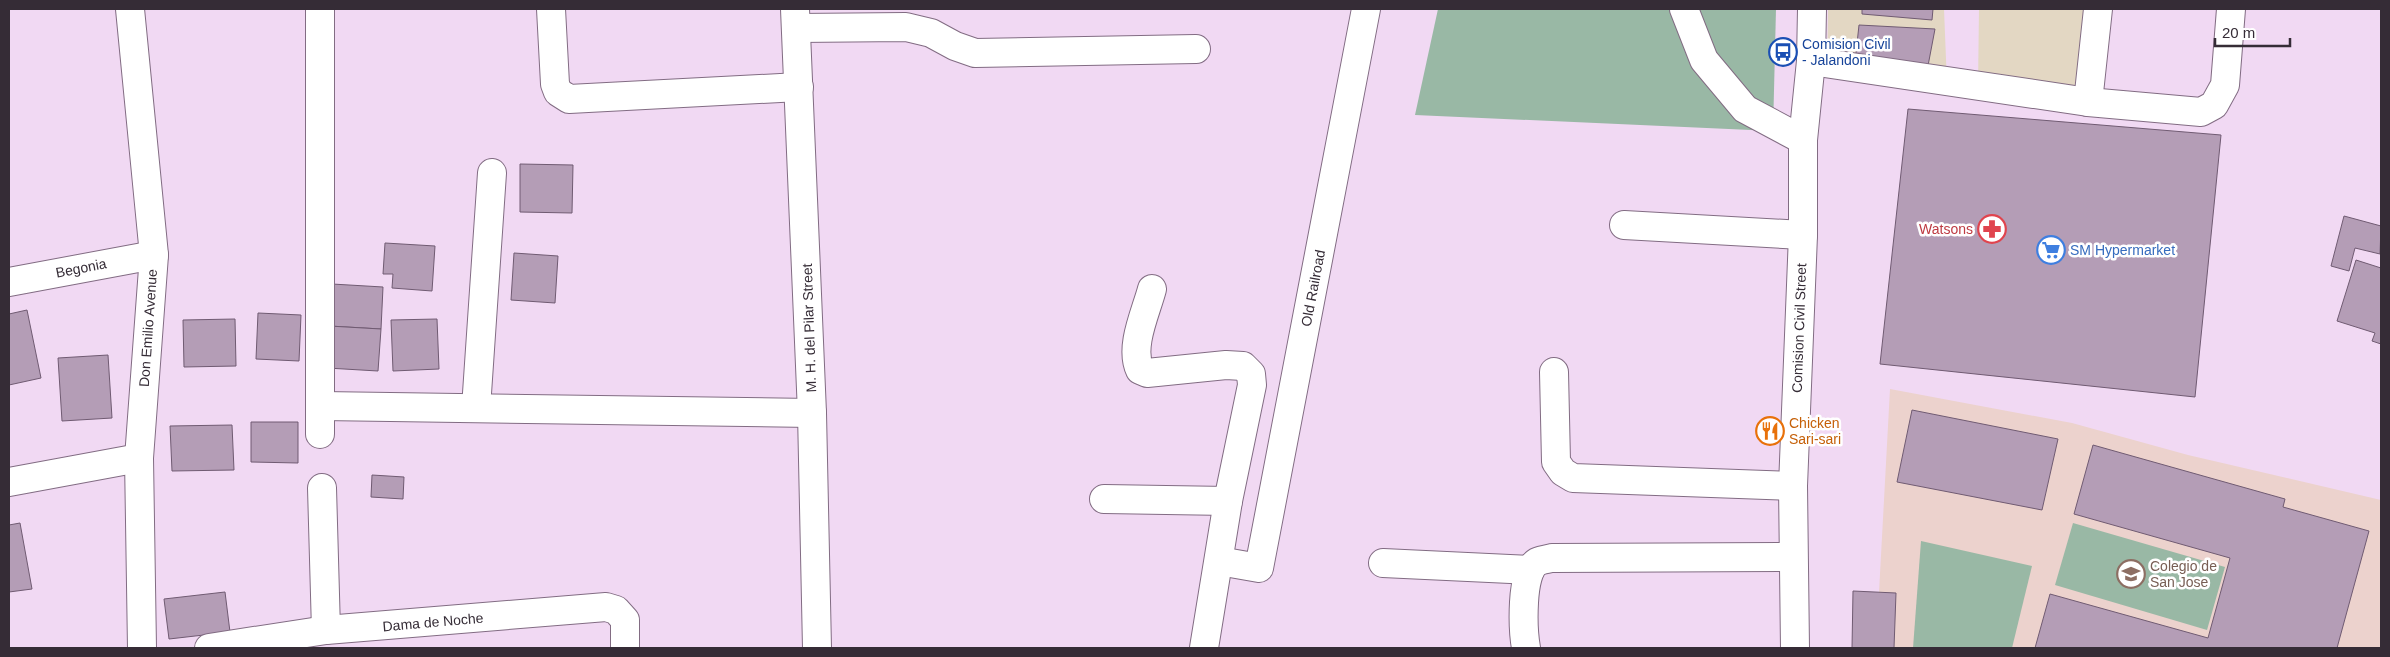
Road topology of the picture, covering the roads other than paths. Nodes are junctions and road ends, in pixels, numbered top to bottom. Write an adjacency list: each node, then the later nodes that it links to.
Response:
1 (130, 9): 18 (street, Don Emilio Avenue)
2 (320, 9): 22 (street)
3 (551, 9): 12 (street)
4 (1366, 9): 33 (street, Old Railroad)
5 (1684, 9): 14 (street)
6 (1812, 9): 11 (street, Comision Civil Street)
7 (2098, 9): 13 (street)
8 (2231, 9): 13 (street)
9 (796, 18): 10 (street); 12 (street, M. H. del Pilar Street)
10 (1196, 49)
11 (1811, 61): 13 (street); 14 (street, Comision Civil Street)
12 (800, 87): 24 (street, M. H. del Pilar Street)
13 (2088, 102)
14 (1803, 140): 17 (street, Comision Civil Street)
15 (492, 173): 23 (street)
16 (1624, 225): 17 (street)
17 (1803, 235): 28 (street, Comision Civil Street)
18 (154, 255): 19 (street, Begonia); 26 (street, Don Emilio Avenue)
19 (9, 282)
20 (1152, 289): 31 (street)
21 (1554, 372): 28 (street)
22 (322, 406): 23 (street); 25 (street)
23 (476, 408): 24 (street)
24 (812, 413): 40 (street, M. H. del Pilar Street)
25 (320, 434)
26 (139, 458): 27 (street); 37 (street, Don Emilio Avenue)
27 (9, 482)
28 (1793, 486): 32 (street, Comision Civil Street)
29 (322, 488): 36 (street)
30 (1104, 498): 31 (street)
31 (1228, 501): 33 (street)
32 (1794, 557): 35 (street); 43 (street, Comision Civil Street)
33 (1219, 561): 41 (street)
34 (1383, 563): 35 (street)
35 (1530, 570): 42 (street)
36 (326, 630): 38 (street, Dama de Noche); 39 (street, Dama de Noche)
37 (142, 648)
38 (209, 648)
39 (625, 648)
40 (817, 648)
41 (1204, 648)
42 (1526, 648)
43 (1795, 648)

